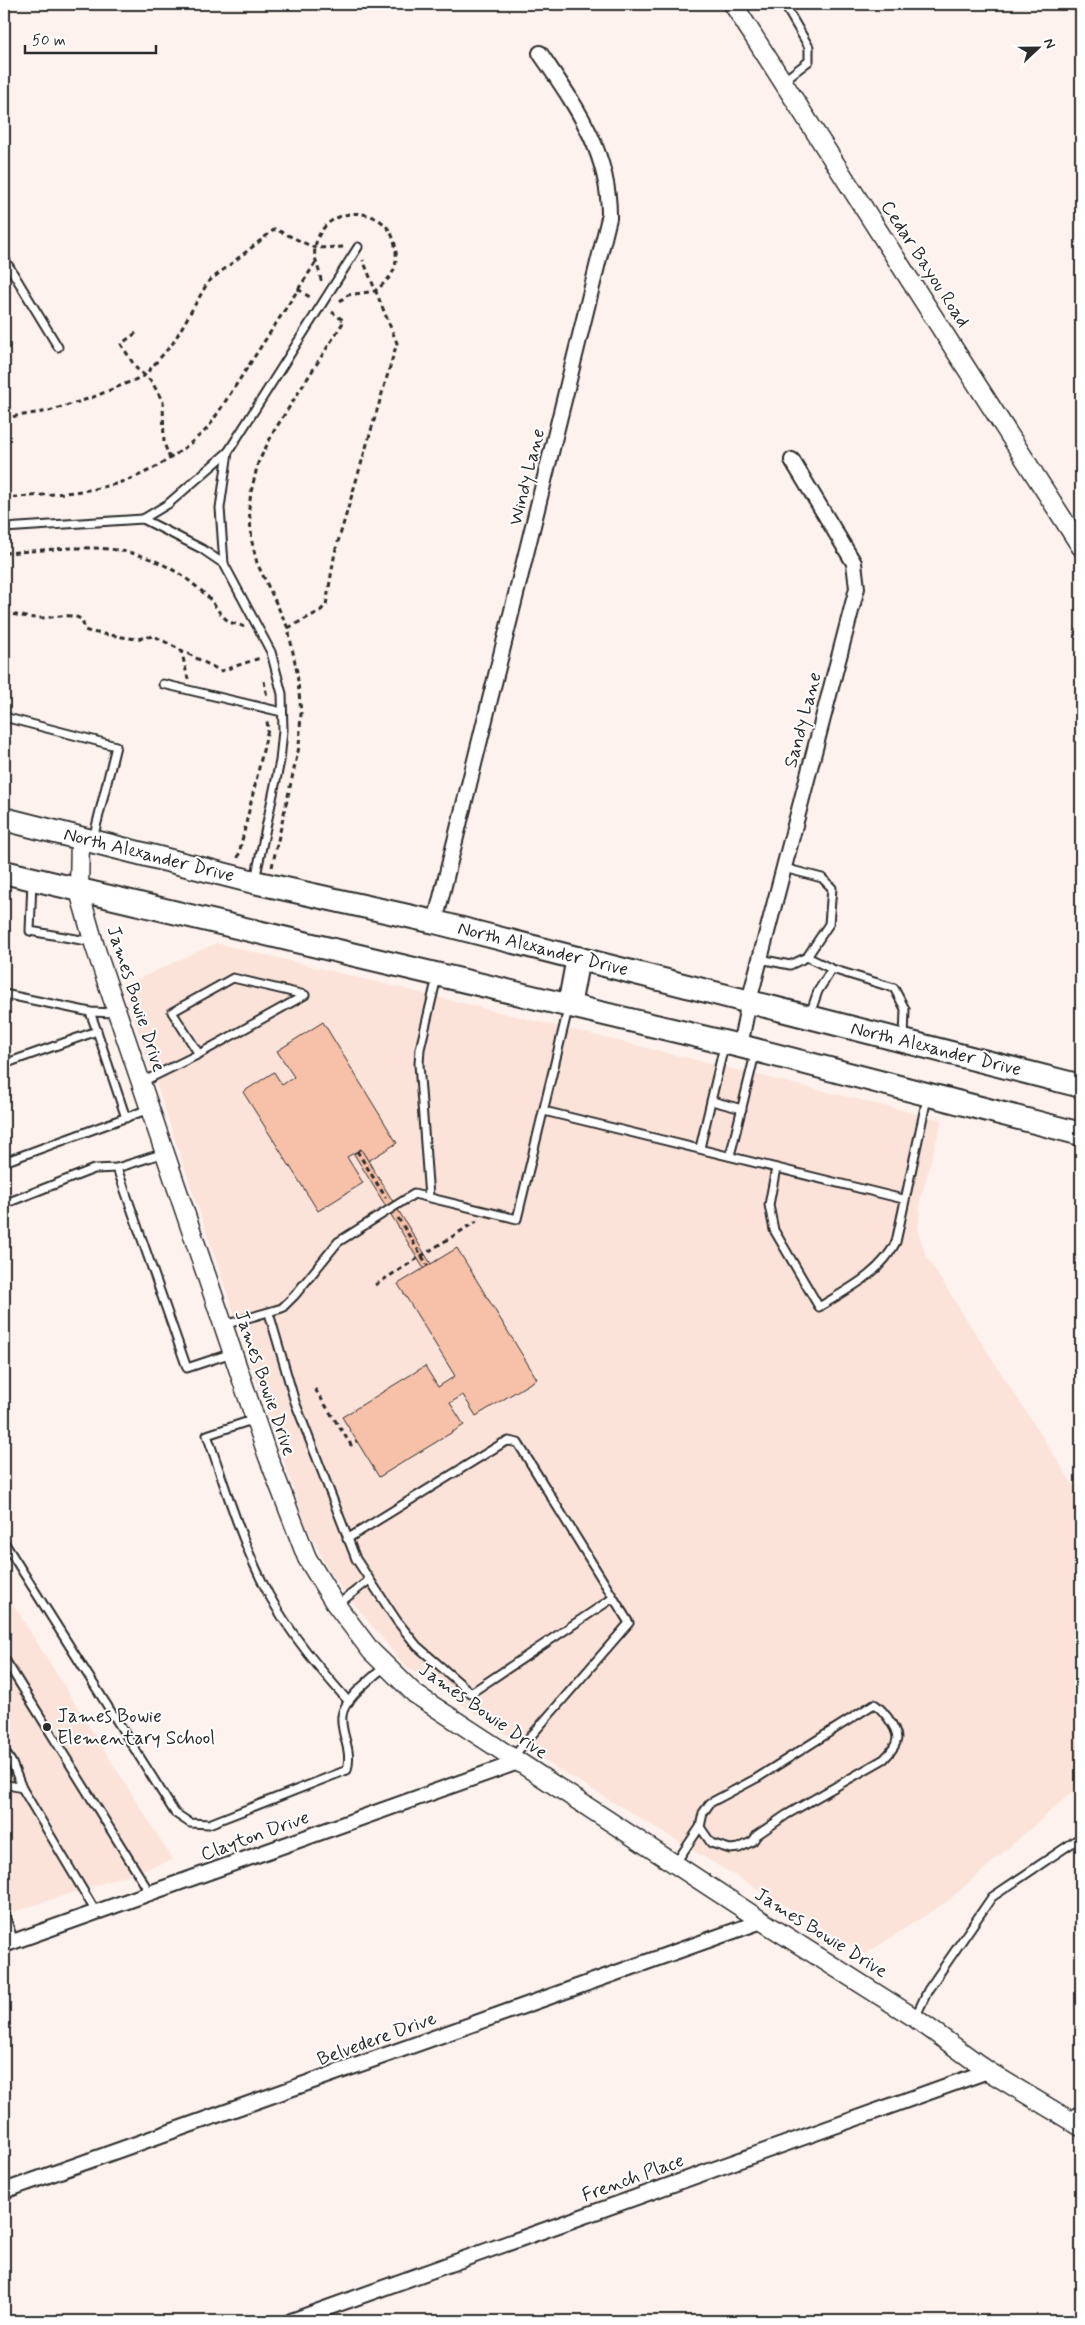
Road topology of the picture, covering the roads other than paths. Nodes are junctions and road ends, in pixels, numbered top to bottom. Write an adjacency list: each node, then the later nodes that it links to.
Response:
1 (733, 4): 4 (street, Cedar Bayou Road)
2 (784, 4): 4 (lane)
3 (540, 53): 24 (street, Windy Lane)
4 (782, 81): 12 (street, Cedar Bayou Road)
5 (358, 247): 8 (lane)
6 (4, 258): 7 (lane)
7 (58, 347)
8 (228, 452): 10 (lane); 13 (lane)
9 (792, 460): 19 (street, Sandy Lane)
10 (143, 519): 11 (lane); 13 (lane)
11 (4, 528)
12 (1081, 547)
13 (224, 564): 15 (lane)
14 (164, 684): 15 (lane)
15 (282, 712): 22 (lane)
16 (4, 717): 18 (lane)
17 (4, 819): 18 (main road, North Alexander Drive)
18 (86, 839): 22 (main road, North Alexander Drive); 23 (street, James Bowie Drive)
19 (784, 868): 26 (lane); 28 (street, Sandy Lane)
20 (4, 872): 21 (main road)
21 (32, 879): 23 (main road); 25 (lane)
22 (252, 881): 24 (main road, North Alexander Drive)
23 (79, 891): 25 (street, James Bowie Drive); 30 (main road)
24 (436, 922): 27 (main road, North Alexander Drive)
25 (94, 942): 35 (street, James Bowie Drive)
26 (806, 957): 28 (lane); 29 (lane)
27 (578, 958): 32 (main road, North Alexander Drive); 33 (main road)
28 (760, 959): 32 (street, Sandy Lane)
29 (832, 969): 36 (lane); 38 (lane)
30 (437, 975): 33 (main road); 57 (lane)
31 (4, 994): 34 (lane)
32 (749, 1001): 36 (main road, North Alexander Drive); 39 (street, Sandy Lane)
33 (569, 1006): 39 (main road); 48 (lane)
34 (90, 1012): 35 (lane); 37 (lane)
35 (116, 1014): 42 (street, James Bowie Drive)
36 (809, 1016): 38 (main road, North Alexander Drive)
37 (96, 1031): 41 (lane); 49 (lane)
38 (904, 1041): 43 (main road, North Alexander Drive)
39 (740, 1047): 44 (main road); 45 (lane); 47 (lane)
40 (199, 1054): 40 (lane); 42 (lane)
41 (4, 1064)
42 (141, 1082): 46 (street, James Bowie Drive)
43 (1081, 1086)
44 (927, 1095): 50 (main road); 58 (lane)
45 (712, 1101): 47 (lane); 51 (lane)
46 (150, 1109): 49 (lane); 52 (street, James Bowie Drive)
47 (742, 1109): 53 (lane)
48 (544, 1111): 51 (lane); 57 (lane)
49 (126, 1118): 54 (lane)
50 (1081, 1134)
51 (700, 1148): 53 (lane)
52 (165, 1153): 55 (lane); 61 (street, James Bowie Drive)
53 (730, 1156): 56 (lane)
54 (4, 1162)
55 (117, 1168): 59 (lane); 62 (lane)
56 (776, 1168): 58 (lane); 58 (lane)
57 (429, 1197): 60 (lane)
58 (903, 1199)
59 (4, 1204)
60 (268, 1313): 61 (lane); 64 (lane)
61 (223, 1326): 62 (street, James Bowie Drive)
62 (233, 1353): 63 (street, James Bowie Drive)
63 (255, 1419): 68 (street, James Bowie Drive); 71 (lane)
64 (347, 1539): 66 (lane); 67 (lane)
65 (4, 1542): 71 (lane)
66 (368, 1581): 67 (lane); 68 (lane)
67 (613, 1598): 73 (lane)
68 (336, 1605): 70 (street, James Bowie Drive)
69 (4, 1658): 79 (lane)
70 (386, 1665): 71 (lane); 73 (street, James Bowie Drive)
71 (348, 1702)
72 (4, 1750): 75 (lane)
73 (515, 1760): 78 (street, James Bowie Drive); 79 (street, Clayton Drive)
74 (4, 1784): 75 (lane)
75 (22, 1788): 81 (lane)
76 (700, 1827): 76 (lane); 78 (lane)
77 (1081, 1837): 84 (lane)
78 (675, 1865): 82 (street, James Bowie Drive)
79 (150, 1893): 81 (street, Clayton Drive)
80 (4, 1912): 83 (lane)
81 (96, 1912): 83 (street, Clayton Drive)
82 (762, 1921): 84 (street, James Bowie Drive); 87 (street, Belvedere Drive)
83 (9, 1944)
84 (915, 2018): 85 (street, James Bowie Drive)
85 (988, 2071): 86 (street, James Bowie Drive); 88 (street, French Place)
86 (1076, 2118)
87 (4, 2192)
88 (291, 2321)

